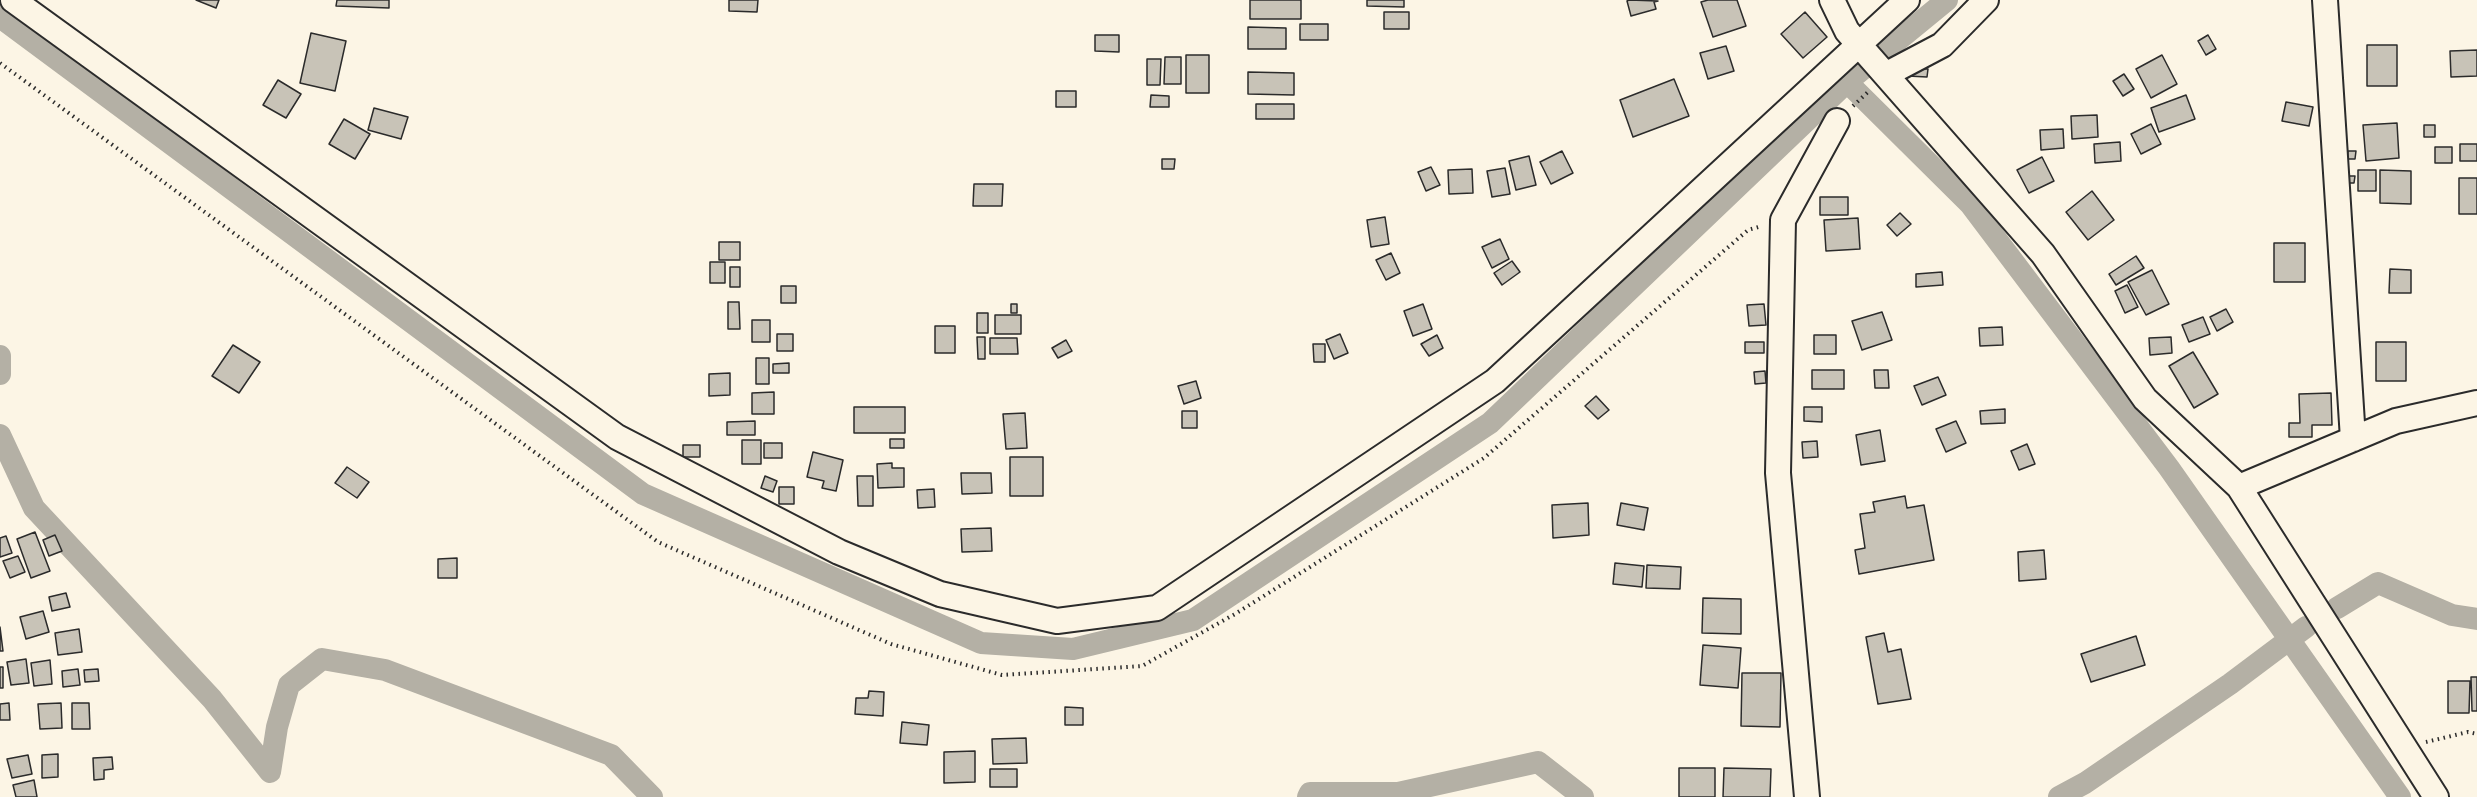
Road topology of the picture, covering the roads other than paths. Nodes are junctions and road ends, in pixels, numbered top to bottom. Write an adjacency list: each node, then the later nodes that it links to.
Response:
1 (13, 0): 6 (street)
2 (1832, 0): 6 (street)
3 (1907, 0): 6 (street)
4 (1986, 0): 7 (street)
5 (2325, 0): 10 (street)
6 (1861, 44): 7 (street)
7 (1884, 76): 11 (street)
8 (1837, 121): 12 (street)
9 (2477, 403): 10 (street)
10 (2353, 439): 11 (street)
11 (2239, 487): 13 (street)
12 (1807, 797)
13 (2436, 797)

